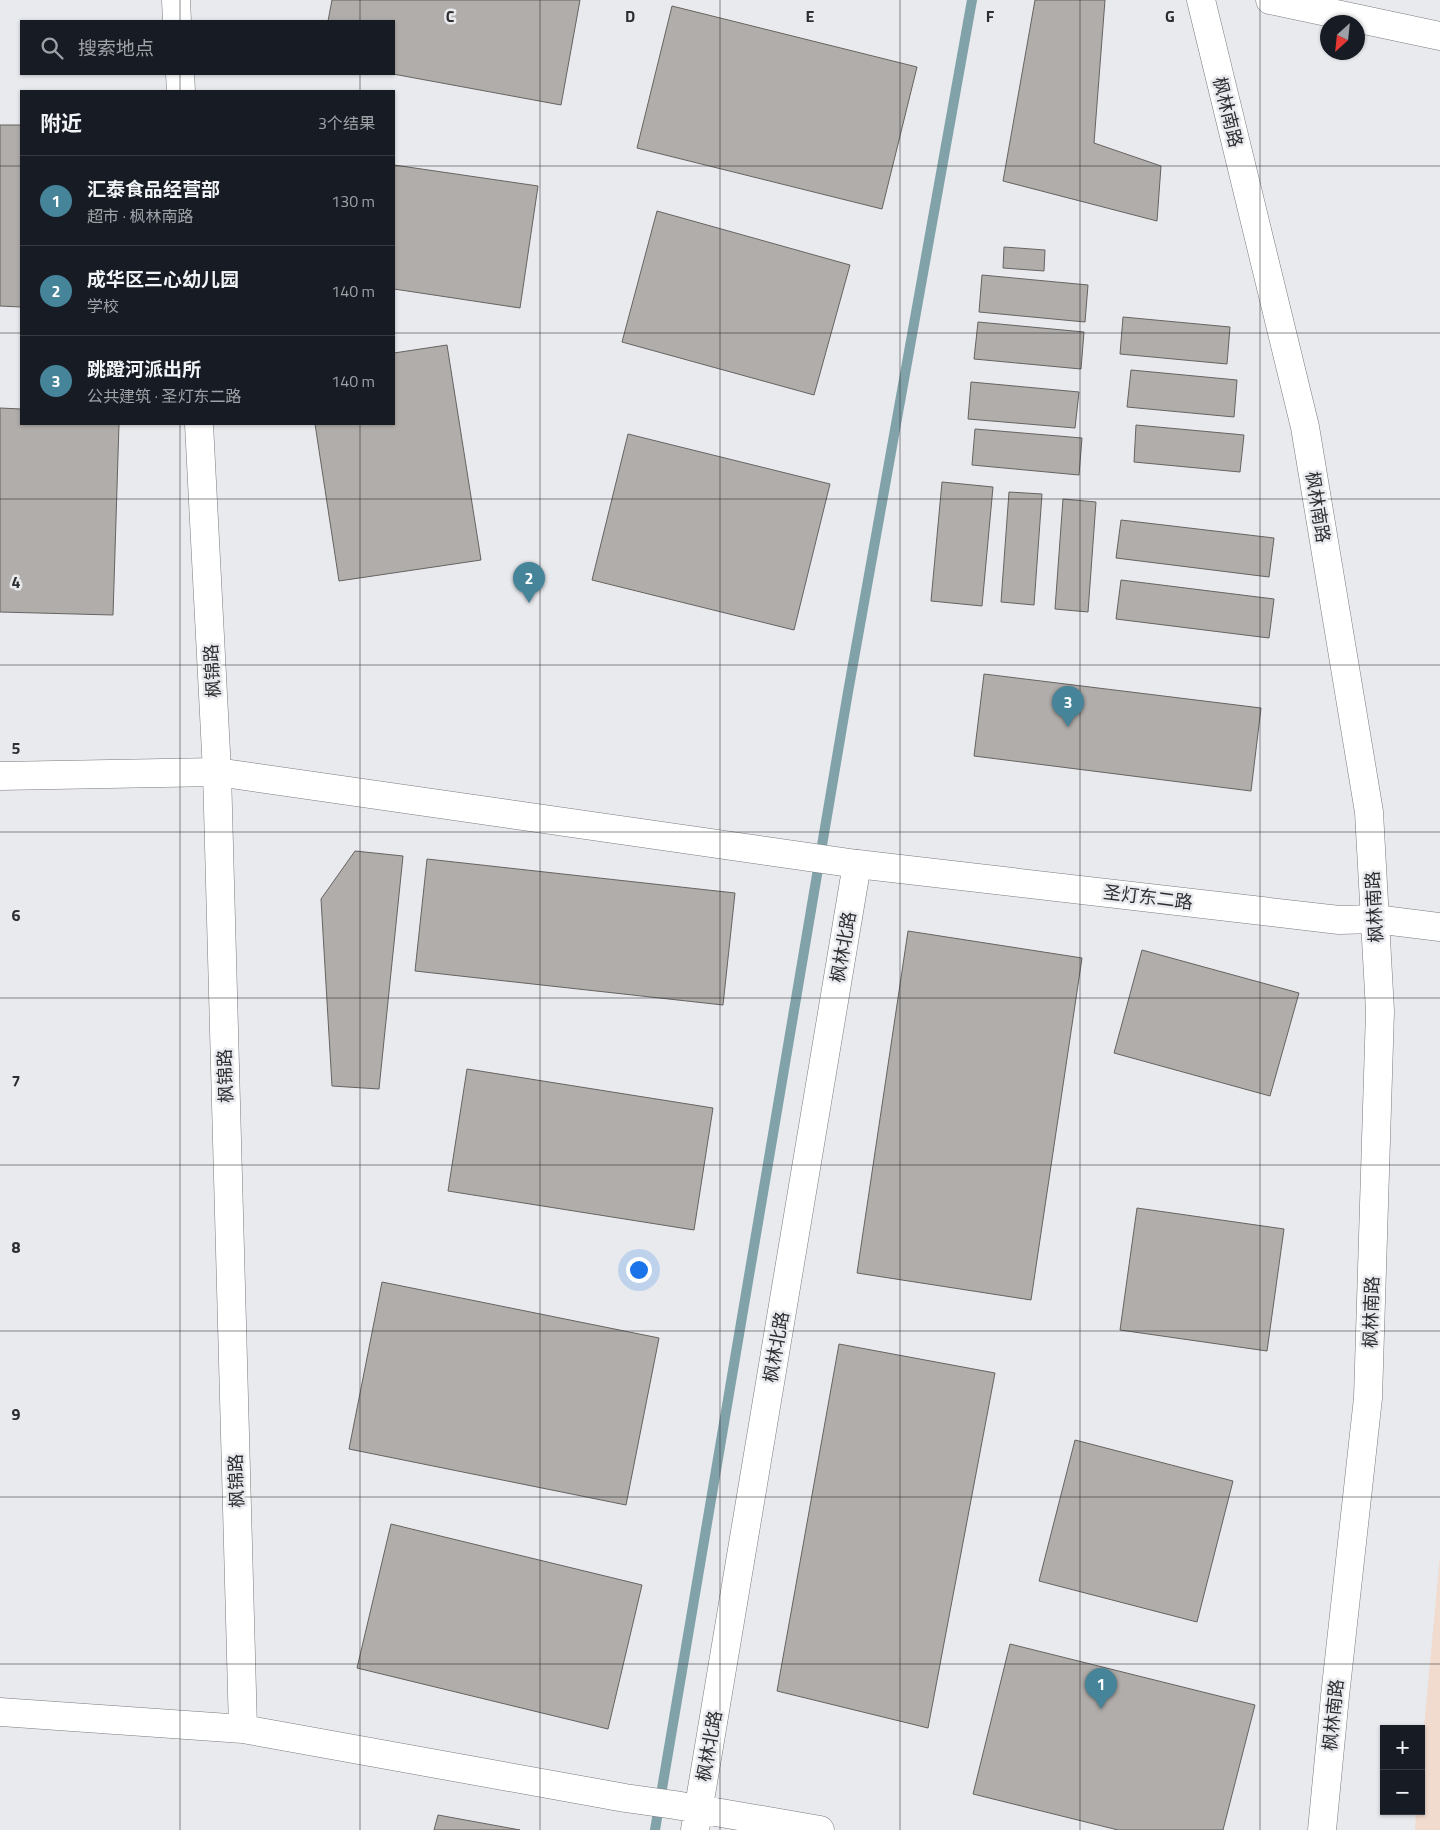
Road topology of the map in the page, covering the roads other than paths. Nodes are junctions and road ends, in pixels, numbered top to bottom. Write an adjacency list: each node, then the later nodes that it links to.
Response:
1 (176, 0): 4 (street)
2 (1201, 0): 12 (street, 枫林南路)
3 (1270, 0): 5 (street)
4 (177, 20)
5 (1440, 36)
6 (180, 75): 7 (street)
7 (181, 90)
8 (199, 425): 9 (street, 枫锦路)
9 (217, 772): 10 (street, 圣灯东二路); 11 (street, 圣灯东二路); 15 (street, 枫锦路)
10 (0, 776)
11 (857, 864): 12 (street, 圣灯东二路); 16 (street, 枫林北路)
12 (1375, 919): 13 (street, 圣灯东二路); 18 (street, 枫林南路)
13 (1440, 927)
14 (0, 1712): 15 (street)
15 (242, 1729): 16 (street)
16 (690, 1815): 17 (street)
17 (820, 1830)
18 (1322, 1830)

